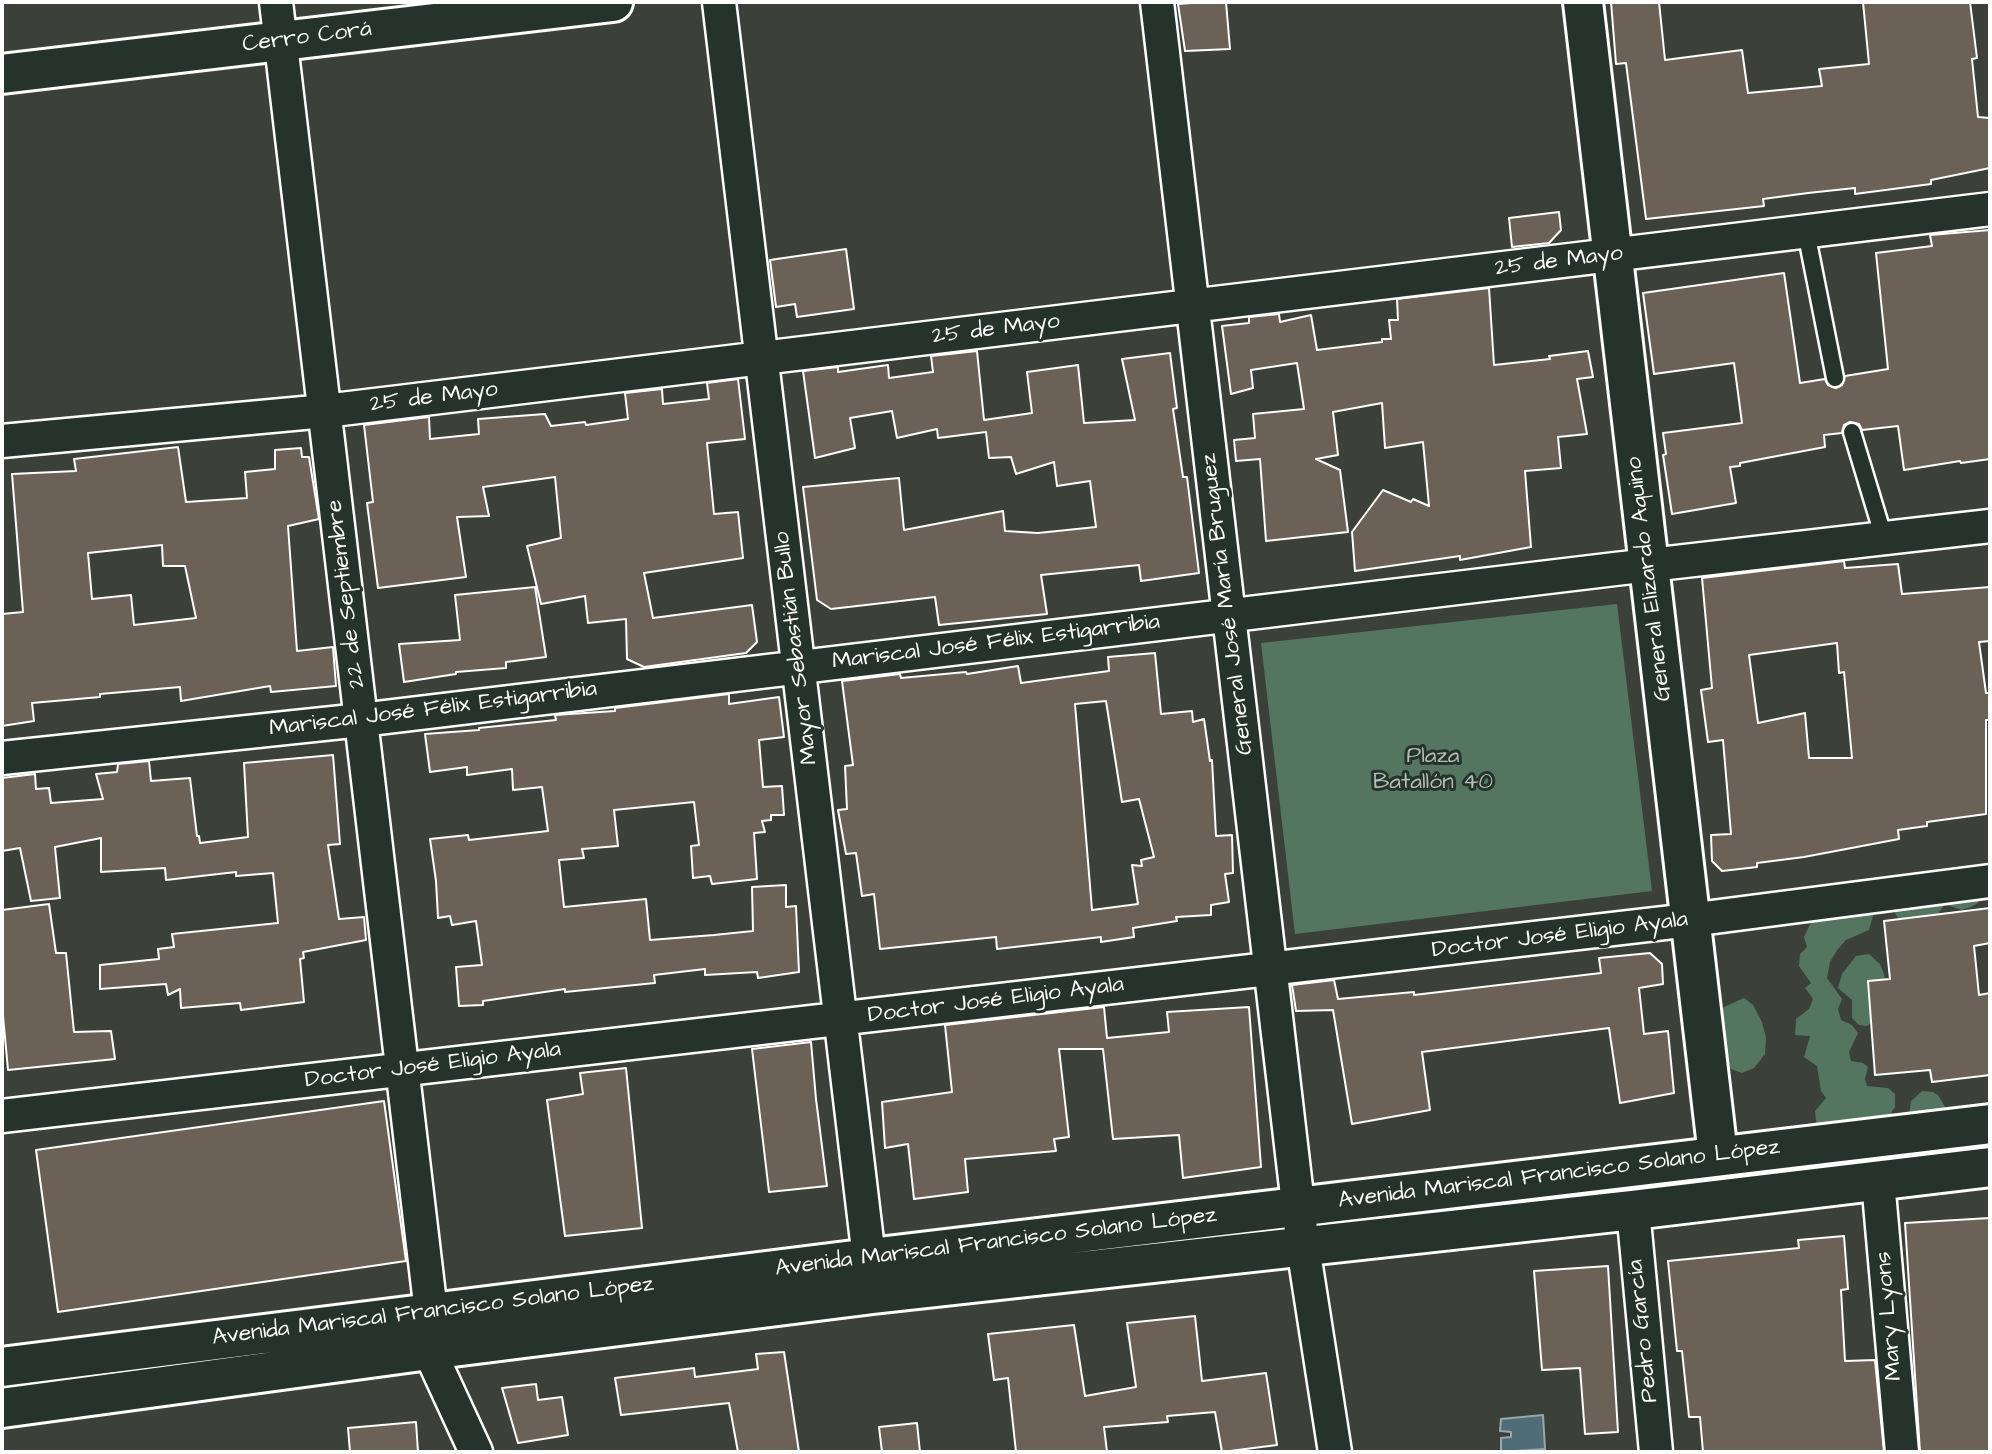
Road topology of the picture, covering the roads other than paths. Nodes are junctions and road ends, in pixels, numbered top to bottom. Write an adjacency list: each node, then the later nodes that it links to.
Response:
1 (276, 2): 6 (street, 22 de Septiembre)
2 (613, 2): 6 (main road, Cerro Corá)
3 (719, 2): 12 (street, Mayor Sebastián Bullo)
4 (1157, 2): 11 (street, General José María Bruguez)
5 (1583, 2): 10 (main road, General Elizardo Aquino)
6 (281, 41): 7 (main road, Cerro Corá); 14 (street, 22 de Septiembre)
7 (2, 74)
8 (1990, 209): 9 (street, 25 de Mayo)
9 (1805, 232): 10 (street, 25 de Mayo); 13 (lane)
10 (1612, 255): 11 (street, 25 de Mayo); 19 (main road, General Elizardo Aquino)
11 (1192, 306): 12 (street, 25 de Mayo); 20 (street, General José María Bruguez)
12 (762, 358): 14 (street, 25 de Mayo); 21 (street, Mayor Sebastián Bullo)
13 (1835, 378)
14 (325, 411): 16 (street, 25 de Mayo); 22 (street, 22 de Septiembre)
15 (1852, 432): 18 (lane)
16 (2, 441)
17 (1990, 526): 18 (street, Mariscal José Félix Estigarribia)
18 (1884, 538): 19 (street, Mariscal José Félix Estigarribia)
19 (1649, 565): 20 (street, Mariscal José Félix Estigarribia); 25 (main road, General Elizardo Aquino)
20 (1229, 615): 21 (street, Mariscal José Félix Estigarribia); 26 (street, General José María Bruguez)
21 (799, 667): 22 (street, Mariscal José Félix Estigarribia); 27 (street, Mayor Sebastián Bullo)
22 (361, 720): 23 (street, Mariscal José Félix Estigarribia); 28 (street, 22 de Septiembre)
23 (2, 758)
24 (1990, 881): 25 (street, Doctor José Eligio Ayala)
25 (1690, 920): 26 (street, Doctor José Eligio Ayala); 31 (main road, General Elizardo Aquino)
26 (1271, 969): 27 (street, Doctor José Eligio Ayala); 34 (street, General José María Bruguez)
27 (841, 1019): 28 (street, Doctor José Eligio Ayala); 37 (street, Mayor Sebastián Bullo)
28 (403, 1069): 29 (street, Doctor José Eligio Ayala); 39 (street, 22 de Septiembre)
29 (2, 1116)
30 (1990, 1124): 31 (main road, Avenida Mariscal Francisco Solano López)
31 (1718, 1155): 34 (main road, Avenida Mariscal Francisco Solano López)
32 (1990, 1167): 33 (main road, Avenida Mariscal Francisco Solano López)
33 (1878, 1181): 35 (main road, Avenida Mariscal Francisco Solano López); 46 (street, Mary Lyons)
34 (1299, 1206): 36 (street, General José María Bruguez); 37 (main road, Avenida Mariscal Francisco Solano López); 38 (main road)
35 (1633, 1210): 36 (main road, Avenida Mariscal Francisco Solano López); 45 (street, Pedro García)
36 (1303, 1247): 38 (main road, Avenida Mariscal Francisco Solano López); 44 (street, General José María Bruguez)
37 (871, 1276): 38 (main road, Avenida Mariscal Francisco Solano López); 39 (main road, Avenida Mariscal Francisco Solano López); 40 (main road, Avenida Mariscal Francisco Solano López)
38 (1013, 1279)
39 (431, 1312): 41 (main road, Avenida Mariscal Francisco Solano López)
40 (429, 1350): 42 (main road, Avenida Mariscal Francisco Solano López); 43 (street)
41 (2, 1367)
42 (2, 1408)
43 (476, 1452)
44 (1335, 1452)
45 (1656, 1452)
46 (1902, 1452)

